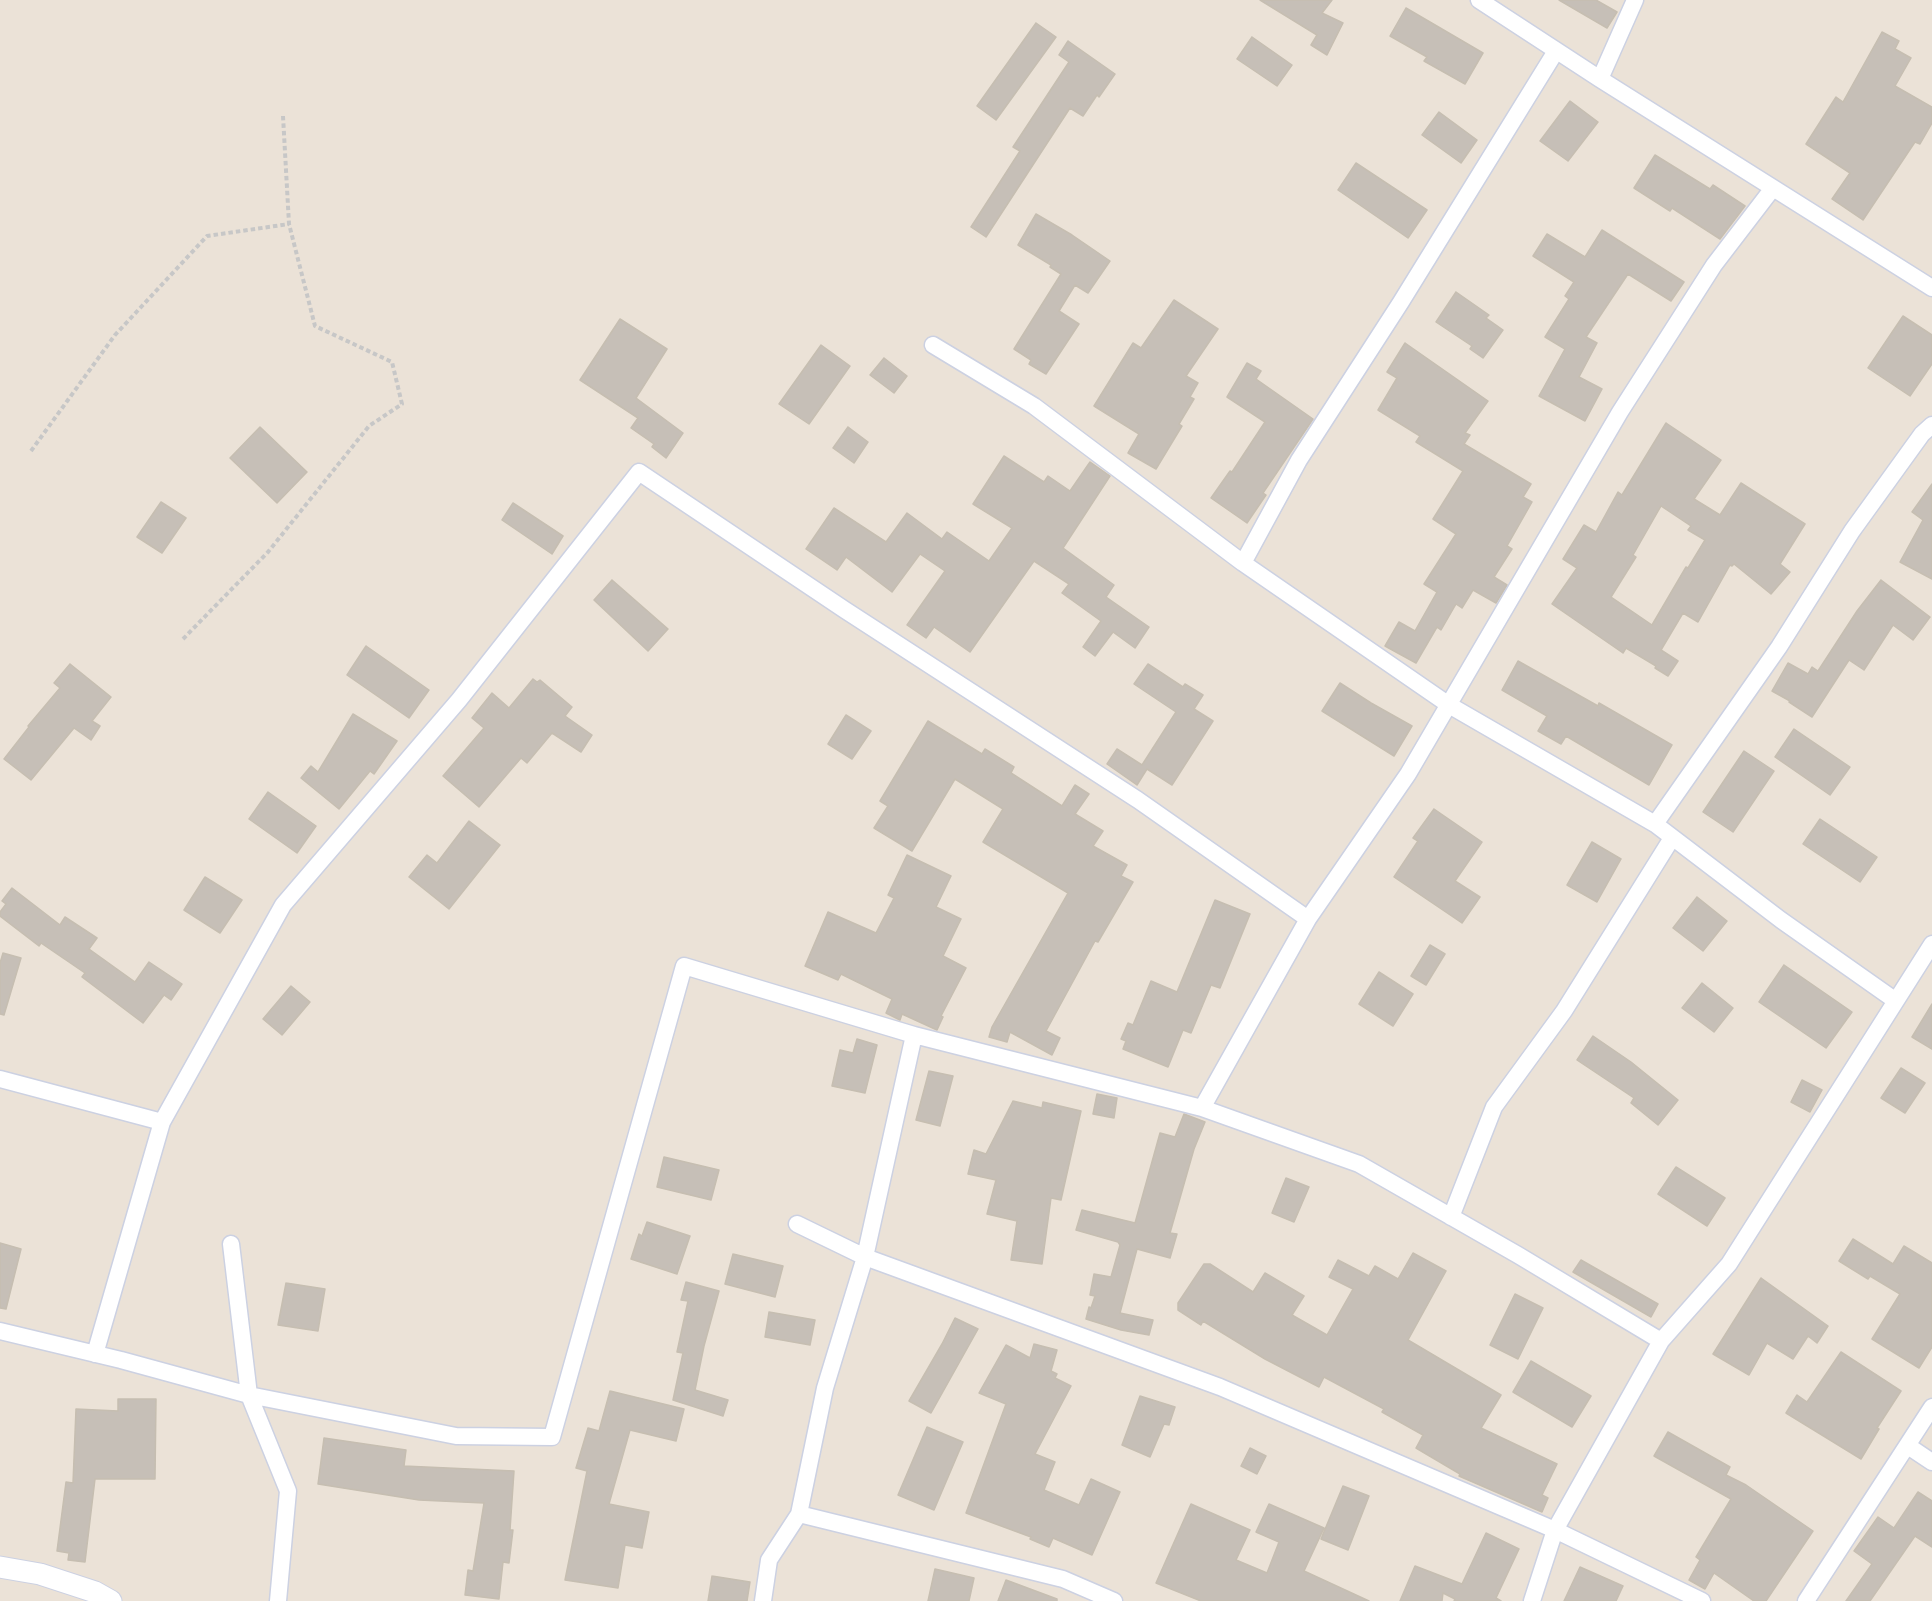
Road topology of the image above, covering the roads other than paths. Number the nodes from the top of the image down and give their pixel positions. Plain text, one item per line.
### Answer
1 (1479, 0) edge
2 (1635, 0) edge
3 (1556, 51) junction
4 (1600, 79) junction
5 (1773, 188) junction
6 (1932, 288) edge
7 (933, 345) dead end
8 (1932, 425) edge
9 (1243, 563) junction
10 (1449, 705) junction
11 (1654, 824) junction
12 (1672, 838) junction
13 (1308, 919) junction
14 (1932, 944) edge
15 (1896, 1001) junction
16 (914, 1035) junction
17 (0, 1079) edge
18 (1202, 1108) junction
19 (162, 1122) junction
20 (1451, 1217) junction
21 (798, 1224) dead end
22 (231, 1244) dead end
23 (865, 1257) junction
24 (0, 1331) edge
25 (1661, 1341) junction
26 (94, 1354) junction
27 (249, 1395) junction
28 (1932, 1407) edge
29 (1908, 1446) junction
30 (1932, 1462) edge
31 (799, 1514) junction
32 (1555, 1530) junction
33 (0, 1567) edge
34 (111, 1601) edge
35 (278, 1601) edge
36 (763, 1601) edge
37 (1114, 1601) edge
38 (1532, 1601) edge
39 (1702, 1601) edge
40 (1806, 1601) edge

1 - 3 street
2 - 4 street
3 - 4 street
3 - 9 street
4 - 5 street
5 - 6 street
5 - 10 street
7 - 9 street
8 - 11 street
9 - 10 street
10 - 11 street
10 - 13 street
11 - 12 street
12 - 15 street
12 - 20 street
13 - 18 street
13 - 19 street
14 - 15 street
15 - 25 street
16 - 18 street
16 - 23 street
16 - 27 street
17 - 19 street
18 - 20 street
19 - 26 street
20 - 25 street
21 - 23 street
22 - 27 street
23 - 31 street
23 - 32 street
24 - 26 street
25 - 32 street
26 - 27 street
27 - 35 street
28 - 29 street
29 - 30 street
29 - 40 street
31 - 36 street
31 - 37 street
32 - 38 street
32 - 39 street
33 - 34 street

